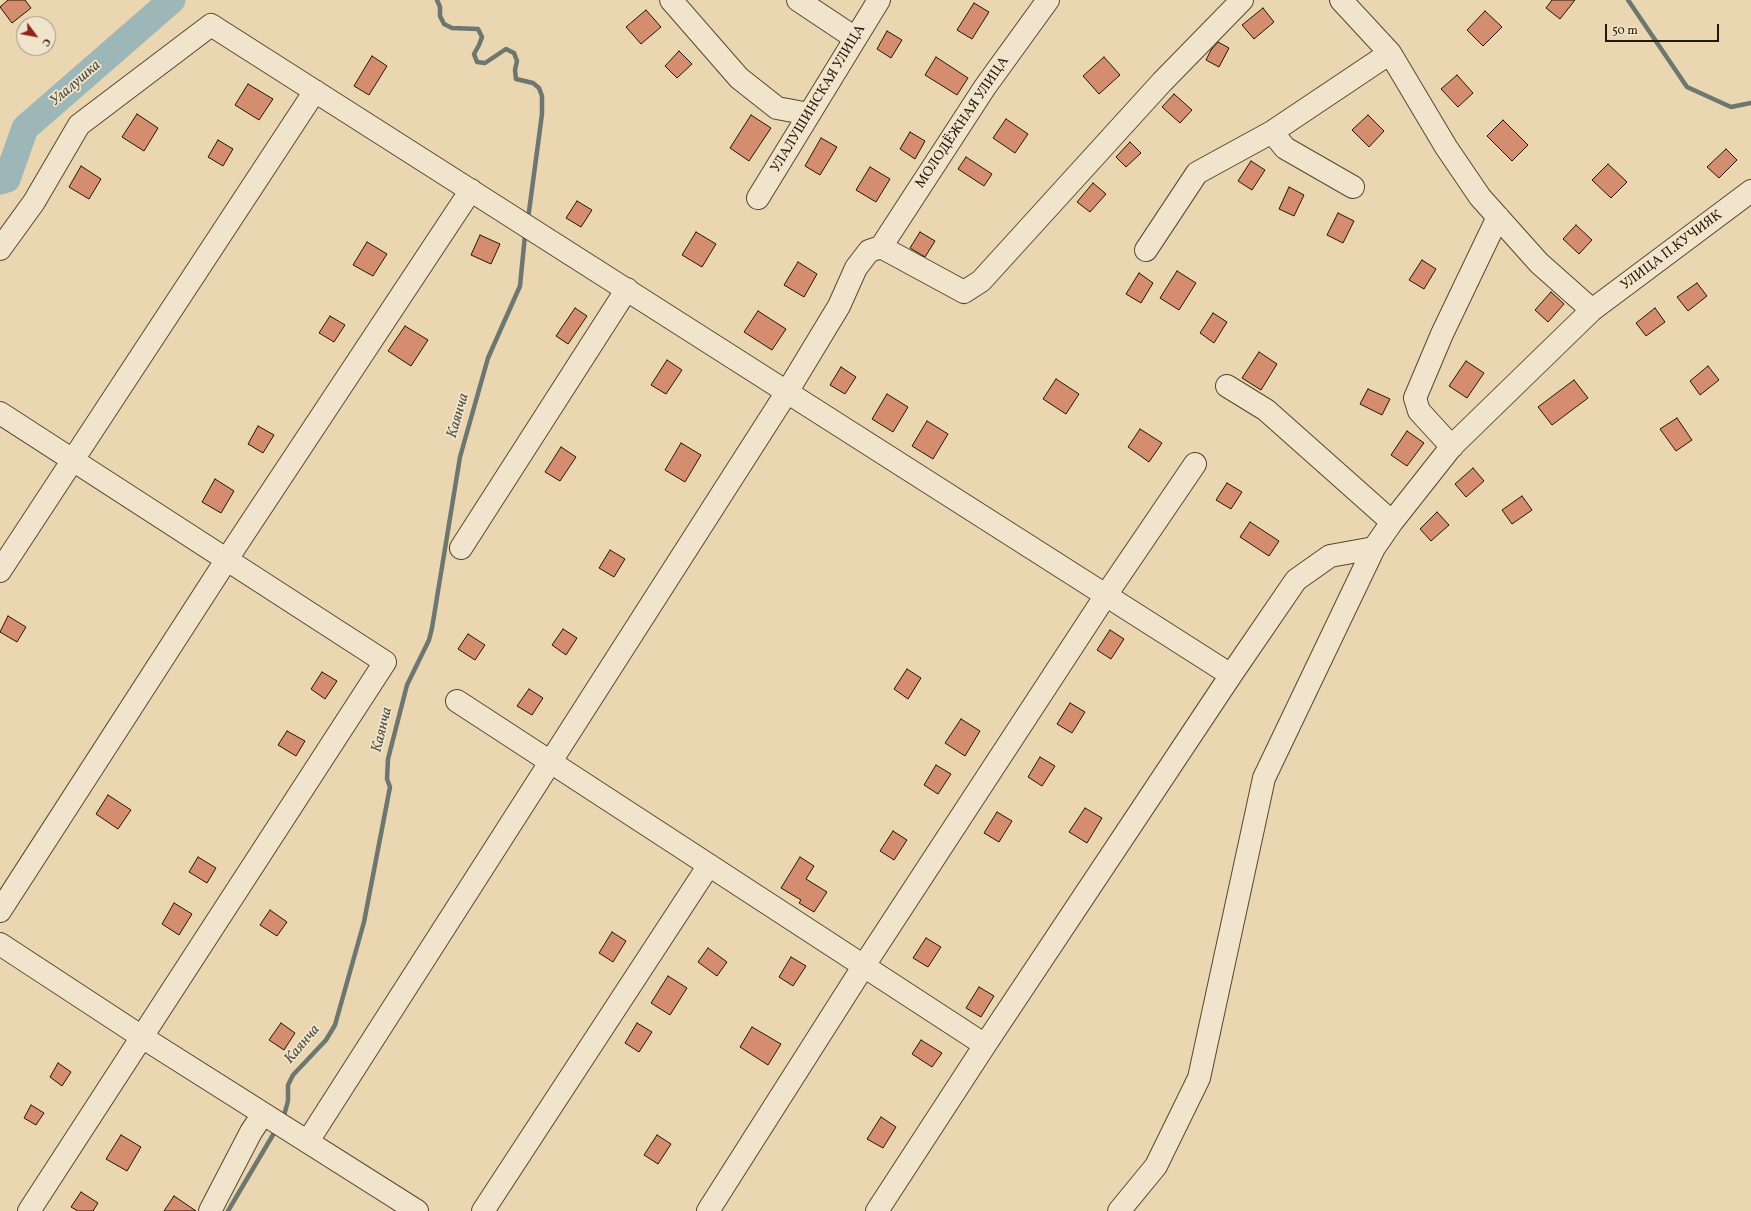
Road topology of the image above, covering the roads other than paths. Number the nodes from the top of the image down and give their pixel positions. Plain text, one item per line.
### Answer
1 (671, 0) edge
2 (798, 0) edge
3 (879, 0) edge
4 (1048, 0) edge
5 (1242, 0) edge
6 (1341, 0) edge
7 (855, 38) junction
8 (1390, 53) junction
9 (315, 91) junction
10 (809, 114) junction
11 (1272, 132) junction
12 (1353, 187) dead end
13 (471, 190) junction
14 (1751, 192) edge
15 (758, 198) dead end
16 (1498, 217) junction
17 (881, 247) junction
18 (0, 249) edge
19 (1146, 250) dead end
20 (627, 290) junction
21 (1592, 310) junction
22 (1227, 386) dead end
23 (787, 392) junction
24 (0, 413) edge
25 (1452, 447) junction
26 (72, 460) junction
27 (1195, 464) dead end
28 (1392, 522) junction
29 (461, 548) dead end
30 (1374, 548) junction
31 (227, 559) junction
32 (0, 571) edge
33 (1106, 595) junction
34 (1231, 675) junction
35 (457, 701) dead end
36 (550, 762) junction
37 (708, 865) junction
38 (0, 911) edge
39 (0, 944) edge
40 (863, 966) junction
41 (142, 1037) junction
42 (985, 1045) junction
43 (263, 1114) junction
44 (308, 1142) junction
45 (29, 1211) edge
46 (210, 1211) edge
47 (417, 1211) edge
48 (483, 1211) edge
49 (708, 1211) edge
50 (877, 1211) edge
51 (1119, 1211) edge

1 - 10 street
2 - 7 street
3 - 7 street, УЛАЛУШИНСКАЯ УЛИЦА
4 - 17 street, МОЛОДЁЖНАЯ УЛИЦА
5 - 17 street
6 - 8 street
7 - 10 street, УЛАЛУШИНСКАЯ УЛИЦА
8 - 11 street
8 - 16 street
9 - 13 street
9 - 18 street
9 - 26 street
10 - 15 street, УЛАЛУШИНСКАЯ УЛИЦА
11 - 12 street
11 - 19 street
13 - 20 street
13 - 31 street
14 - 21 street, УЛИЦА П.КУЧИЯК
16 - 21 street
16 - 25 street
17 - 23 street
20 - 23 street
20 - 29 street
21 - 25 street, УЛИЦА П.КУЧИЯК
22 - 28 street
23 - 33 street
23 - 36 street
24 - 26 street
25 - 28 street, УЛИЦА П.КУЧИЯК
26 - 31 street
26 - 32 street
27 - 33 street
28 - 30 street, УЛИЦА П.КУЧИЯК
30 - 34 street
30 - 51 street, УЛИЦА П.КУЧИЯК
31 - 38 street
31 - 41 street
33 - 34 street
33 - 40 street
34 - 42 street
35 - 36 street
36 - 37 street
36 - 44 street
37 - 40 street
37 - 48 street
39 - 41 street
40 - 42 street
40 - 49 street
41 - 43 street
41 - 45 street
42 - 50 street
43 - 44 street
43 - 46 street
44 - 47 street

